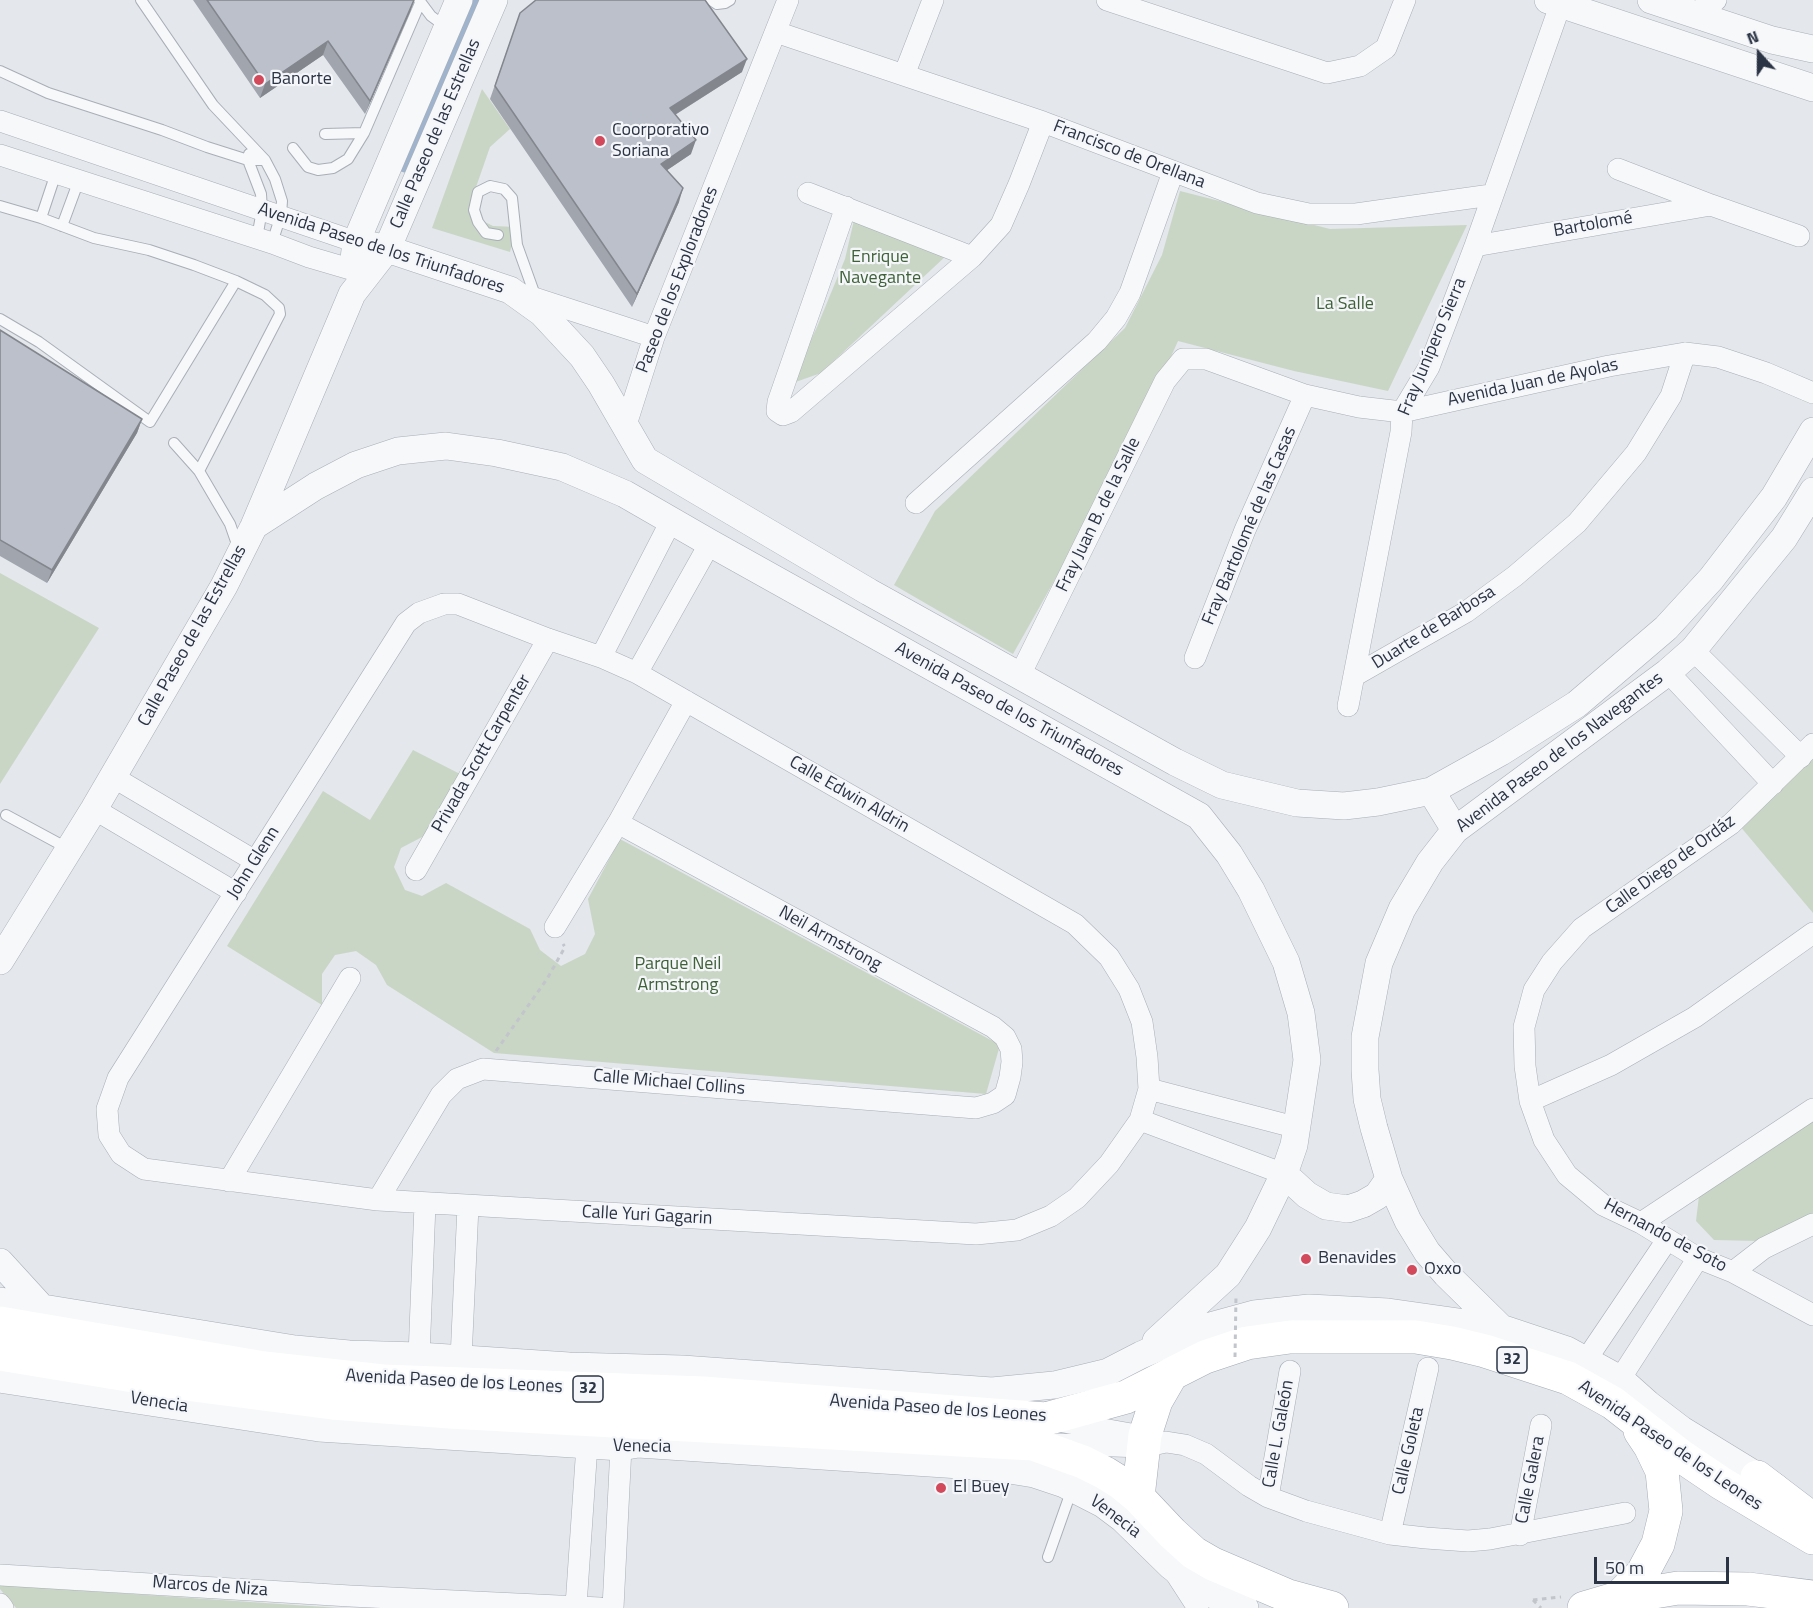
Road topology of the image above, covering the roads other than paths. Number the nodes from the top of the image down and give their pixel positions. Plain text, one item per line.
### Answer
1 (141, 0) edge
2 (459, 0) edge
3 (494, 0) edge
4 (711, 0) edge
5 (729, 0) edge
6 (788, 0) edge
7 (933, 0) edge
8 (1107, 0) edge
9 (1405, 0) edge
10 (1651, 0) edge
11 (1716, 0) edge
12 (420, 1) edge
13 (1557, 1) edge
14 (1692, 15) junction
15 (448, 28) junction
16 (776, 32) junction
17 (1813, 49) edge
18 (0, 71) edge
19 (904, 75) junction
20 (1813, 88) edge
21 (5, 122) edge
22 (1042, 122) junction
23 (364, 133) junction
24 (326, 135) dead end
25 (250, 145) junction
26 (293, 148) dead end
27 (0, 149) edge
28 (0, 155) edge
29 (248, 160) junction
30 (265, 160) junction
31 (1618, 169) dead end
32 (56, 172) junction
33 (1173, 172) junction
34 (79, 180) junction
35 (808, 193) dead end
36 (1491, 195) junction
37 (0, 206) edge
38 (1711, 206) junction
39 (846, 207) junction
40 (271, 213) junction
41 (41, 218) junction
42 (62, 226) junction
43 (498, 235) dead end
44 (1799, 236) dead end
45 (265, 240) junction
46 (356, 242) junction
47 (1475, 246) junction
48 (387, 249) junction
49 (972, 257) junction
50 (358, 279) junction
51 (237, 281) junction
52 (510, 290) junction
53 (537, 298) junction
54 (0, 319) edge
55 (654, 337) junction
56 (1685, 353) junction
57 (1183, 359) joint
58 (1813, 393) edge
59 (1305, 395) junction
60 (1402, 412) junction
61 (625, 428) junction
62 (1813, 431) edge
63 (174, 442) dead end
64 (645, 460) junction
65 (199, 471) junction
66 (1813, 491) edge
67 (625, 494) junction
68 (916, 503) dead end
69 (671, 521) junction
70 (254, 526) junction
71 (710, 543) junction
72 (240, 553) junction
73 (430, 608) joint
74 (548, 639) junction
75 (1693, 650) junction
76 (601, 657) junction
77 (1195, 658) dead end
78 (1668, 672) junction
79 (637, 673) junction
80 (1020, 675) junction
81 (1354, 676) junction
82 (686, 701) junction
83 (1348, 706) dead end
84 (1807, 750) edge
85 (113, 777) junction
86 (1773, 784) junction
87 (1222, 785) junction
88 (1431, 791) junction
89 (94, 809) junction
90 (6, 815) dead end
91 (1199, 816) junction
92 (618, 823) junction
93 (1455, 831) junction
94 (70, 850) junction
95 (255, 861) junction
96 (416, 870) dead end
97 (236, 893) junction
98 (555, 927) road end
99 (1813, 933) edge
100 (0, 961) edge
101 (350, 978) dead end
102 (1534, 990) joint
103 (1010, 1077) joint
104 (1530, 1101) junction
105 (1144, 1105) junction
106 (1813, 1109) edge
107 (1298, 1128) junction
108 (109, 1135) joint
109 (1284, 1174) junction
110 (1389, 1179) junction
111 (229, 1181) junction
112 (378, 1200) junction
113 (424, 1204) junction
114 (468, 1206) junction
115 (1641, 1223) junction
116 (1813, 1224) edge
117 (1668, 1240) junction
118 (1698, 1258) junction
119 (0, 1262) edge
120 (1733, 1272) junction
121 (0, 1300) edge
122 (42, 1308) junction
123 (1813, 1315) edge
124 (0, 1323) edge
125 (1501, 1328) junction
126 (0, 1354) edge
127 (1141, 1354) junction
128 (419, 1356) junction
129 (461, 1359) junction
130 (1586, 1360) junction
131 (569, 1366) junction
132 (1428, 1368) dead end
133 (1290, 1371) dead end
134 (1171, 1375) junction
135 (800, 1378) junction
136 (0, 1379) edge
137 (1620, 1379) junction
138 (696, 1393) junction
139 (1632, 1418) junction
140 (1541, 1425) dead end
141 (786, 1430) junction
142 (1039, 1431) junction
143 (1149, 1441) junction
144 (587, 1445) junction
145 (630, 1446) junction
146 (1757, 1477) junction
147 (1073, 1488) junction
148 (1138, 1497) junction
149 (1268, 1497) junction
150 (1813, 1508) edge
151 (1625, 1513) dead end
152 (1813, 1521) edge
153 (1390, 1534) junction
154 (1520, 1535) junction
155 (1813, 1538) edge
156 (1048, 1557) dead end
157 (1171, 1566) junction
158 (0, 1575) edge
159 (1813, 1597) edge
160 (1618, 1598) junction
161 (1574, 1602) edge
162 (0, 1604) edge
163 (576, 1606) junction
164 (3, 1608) edge
165 (600, 1608) edge
166 (613, 1608) edge
167 (1198, 1608) edge
168 (1245, 1608) edge
169 (1332, 1608) edge

1 - 25 lane
2 - 15 street, Calle Paseo de las Estrellas
3 - 48 street, Calle Paseo de las Estrellas
4 - 5 lane
6 - 16 street, Paseo de los Exploradores
7 - 19 street
8 - 9 street
10 - 14 street
11 - 14 street
12 - 15 lane
12 - 23 lane
13 - 20 street
13 - 36 street, Fray Junípero Sierra
14 - 17 street
15 - 46 street, Calle Paseo de las Estrellas
16 - 19 street, Francisco de Orellana
16 - 55 street, Paseo de los Exploradores
18 - 29 lane
19 - 22 street, Francisco de Orellana
21 - 27 street
21 - 40 street, Avenida Paseo de los Triunfadores
22 - 33 street, Francisco de Orellana
22 - 49 street
23 - 24 lane
23 - 26 lane
25 - 29 lane
25 - 30 lane
28 - 32 street, Avenida Paseo de los Triunfadores
29 - 30 lane
29 - 40 lane
30 - 40 lane
31 - 38 street, Bartolomé
32 - 34 street, Avenida Paseo de los Triunfadores
32 - 41 lane
33 - 36 street, Francisco de Orellana
33 - 68 street
34 - 42 lane
34 - 45 street, Avenida Paseo de los Triunfadores
35 - 39 street
36 - 47 street, Fray Junípero Sierra
37 - 41 lane
38 - 44 street, Bartolomé
38 - 47 street, Bartolomé
39 - 49 street
39 - 49 street
40 - 45 lane
40 - 45 lane
40 - 46 street, Avenida Paseo de los Triunfadores
41 - 42 lane
42 - 51 lane
43 - 53 lane
45 - 50 street, Avenida Paseo de los Triunfadores
46 - 48 street, Avenida Paseo de los Triunfadores
46 - 50 street, Calle Paseo de las Estrellas
47 - 60 street, Fray Junípero Sierra
48 - 50 street, Calle Paseo de las Estrellas
48 - 52 street, Avenida Paseo de los Triunfadores
50 - 70 street, Calle Paseo de las Estrellas
51 - 54 lane
51 - 65 lane
52 - 53 street
52 - 61 street, Avenida Paseo de los Triunfadores
53 - 55 street
55 - 61 street, Paseo de los Exploradores
56 - 58 street, Avenida Juan de Ayolas
56 - 60 street, Avenida Juan de Ayolas
56 - 81 street, Duarte de Barbosa
57 - 59 street, Avenida Juan de Ayolas
57 - 80 street, Fray Juan B. de la Salle
59 - 60 street, Avenida Juan de Ayolas
59 - 77 street, Fray Bartolomé de las Casas
60 - 81 street, Fray Junípero Sierra
61 - 64 street, Avenida Paseo de los Triunfadores
62 - 88 street, Avenida Paseo de los Navegantes
63 - 65 lane
64 - 67 street
64 - 80 street, Avenida Paseo de los Triunfadores
65 - 72 lane
66 - 75 street, Avenida Paseo de los Navegantes
67 - 69 street, Avenida Paseo de los Triunfadores
67 - 70 street, Avenida Paseo de los Triunfadores
69 - 71 street, Avenida Paseo de los Triunfadores
69 - 76 street
70 - 72 street, Calle Paseo de las Estrellas
71 - 79 street
71 - 91 street, Avenida Paseo de los Triunfadores
72 - 85 street, Calle Paseo de las Estrellas
73 - 74 street, Calle Edwin Aldrin
73 - 95 street, John Glenn
74 - 76 street, Calle Edwin Aldrin
74 - 96 street, Privada Scott Carpenter
75 - 78 street, Avenida Paseo de los Navegantes
75 - 84 street
76 - 79 street, Calle Edwin Aldrin
78 - 86 street
78 - 93 street, Avenida Paseo de los Navegantes
79 - 82 street, Calle Edwin Aldrin
80 - 87 street, Avenida Paseo de los Triunfadores
81 - 83 street, Fray Junípero Sierra
82 - 92 street
82 - 105 street, Calle Edwin Aldrin
84 - 86 street, Calle Diego de Ordáz
85 - 89 street, Calle Paseo de las Estrellas
85 - 95 street
86 - 102 street, Calle Diego de Ordáz
87 - 88 street, Avenida Paseo de los Triunfadores
87 - 91 street
88 - 93 street
89 - 94 street, Calle Paseo de las Estrellas
89 - 97 street
90 - 94 lane
91 - 107 street, Avenida Paseo de los Triunfadores
92 - 98 street
92 - 103 street, Neil Armstrong
93 - 110 street, Avenida Paseo de los Navegantes
94 - 100 street, Calle Paseo de las Estrellas
95 - 97 street, John Glenn
97 - 108 street, John Glenn
99 - 104 street
101 - 111 street
102 - 104 street, Hernando de Soto
103 - 112 street, Calle Michael Collins
104 - 115 street, Hernando de Soto
105 - 107 street
105 - 109 street
105 - 114 street, Calle Yuri Gagarin
106 - 115 street
107 - 109 street, Avenida Paseo de los Triunfadores
108 - 111 street, Calle Yuri Gagarin
109 - 110 street
109 - 127 street, Avenida Paseo de los Triunfadores
110 - 125 street, Avenida Paseo de los Navegantes
111 - 112 street, Calle Yuri Gagarin
112 - 113 street, Calle Yuri Gagarin
113 - 114 street, Calle Yuri Gagarin
113 - 128 street
114 - 129 street
115 - 117 street, Hernando de Soto
116 - 120 street
117 - 118 street, Hernando de Soto
117 - 130 street
118 - 120 street, Hernando de Soto
118 - 137 street
119 - 122 street
120 - 123 street, Hernando de Soto
121 - 122 street
122 - 128 street
124 - 138 main road, Avenida Paseo de los Leones / 32
125 - 127 street
125 - 130 street
126 - 141 main road, Avenida Paseo de los Leones / 32
127 - 135 street
128 - 129 street
129 - 131 street
130 - 137 street
131 - 135 street
131 - 138 main road
132 - 153 street, Calle Goleta
133 - 149 street, Calle L. Galeón
134 - 139 main road, Avenida Paseo de los Leones / 32
134 - 142 main road, Avenida Paseo de los Leones / 32
134 - 143 main road
135 - 138 main road
136 - 144 street, Venecia
137 - 146 street
138 - 142 main road, Avenida Paseo de los Leones / 32
139 - 155 main road, Avenida Paseo de los Leones / 32
139 - 160 main road
140 - 154 street, Calle Galera
141 - 142 main road, Avenida Paseo de los Leones / 32
141 - 145 main road
142 - 143 street
142 - 148 main road, Avenida Paseo de los Leones / 32
143 - 148 main road
143 - 149 street
144 - 145 street, Venecia
144 - 163 street
145 - 147 street, Venecia
145 - 166 street
146 - 150 street
146 - 152 main road
147 - 156 lane
147 - 157 street, Venecia
148 - 169 main road, Avenida Paseo de los Leones / 32
149 - 153 street
151 - 154 street
153 - 154 street
157 - 167 street
157 - 168 street, Venecia
158 - 163 street, Marcos de Niza
159 - 160 main road
160 - 161 main road
162 - 164 street
163 - 165 street, Marcos de Niza

